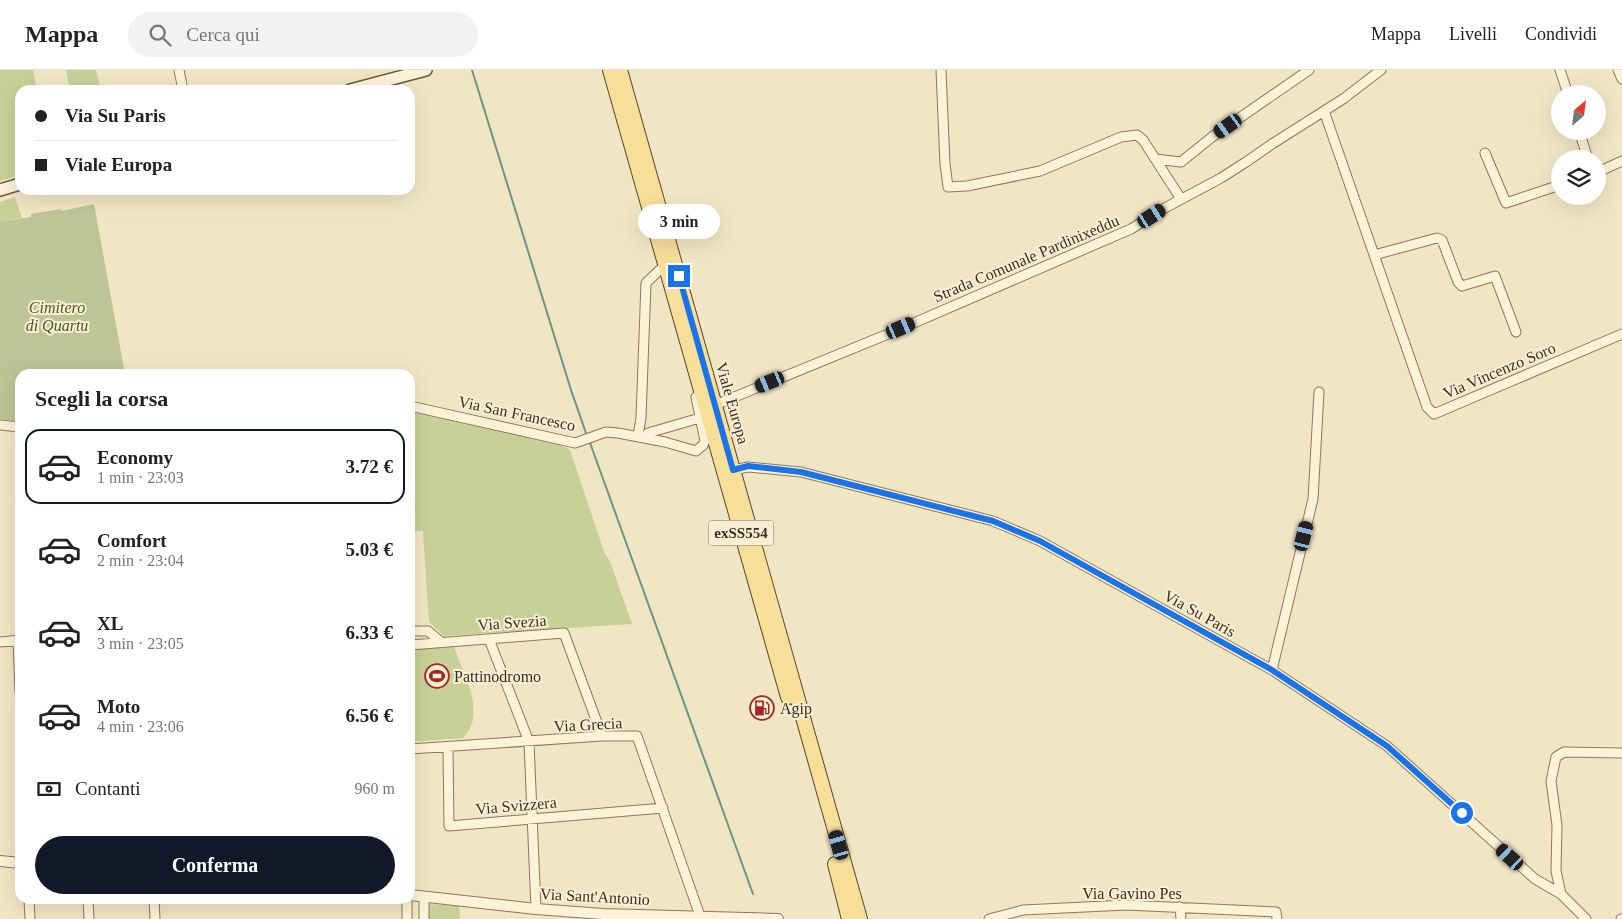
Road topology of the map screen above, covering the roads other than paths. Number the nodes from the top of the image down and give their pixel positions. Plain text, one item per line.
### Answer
1 (179, 70) edge
2 (426, 70) edge
3 (941, 70) edge
4 (1309, 70) edge
5 (1381, 70) edge
6 (1560, 70) edge
7 (1618, 70) edge
8 (616, 73) edge
9 (1622, 78) edge
10 (182, 85) edge
11 (369, 85) edge
12 (1565, 85) edge
13 (1324, 111) junction
14 (1485, 153) dead end
15 (1155, 159) junction
16 (1622, 161) edge
17 (1606, 168) edge
18 (15, 186) edge
19 (1551, 188) edge
20 (0, 190) edge
21 (1181, 199) junction
22 (1374, 255) junction
23 (665, 265) junction
24 (1516, 332) dead end
25 (1622, 334) edge
26 (1319, 392) dead end
27 (701, 393) junction
28 (715, 405) junction
29 (415, 407) edge
30 (700, 418) junction
31 (0, 425) edge
32 (15, 426) edge
33 (642, 437) junction
34 (733, 470) junction
35 (415, 631) edge
36 (489, 638) junction
37 (15, 640) edge
38 (0, 642) edge
39 (441, 642) junction
40 (415, 645) edge
41 (1272, 670) junction
42 (602, 736) junction
43 (529, 742) junction
44 (448, 748) junction
45 (415, 749) edge
46 (1622, 753) edge
47 (663, 808) junction
48 (532, 818) junction
49 (0, 861) edge
50 (15, 862) edge
51 (1561, 894) junction
52 (415, 896) edge
53 (424, 897) junction
54 (29, 904) edge
55 (88, 904) edge
56 (154, 904) edge
57 (407, 904) edge
58 (1180, 907) junction
59 (536, 908) junction
60 (1023, 915) edge
61 (1276, 915) edge
62 (603, 916) edge
63 (700, 916) junction
64 (760, 918) edge
65 (30, 919) edge
66 (89, 919) edge
67 (155, 919) edge
68 (407, 919) edge
69 (424, 919) edge
70 (778, 919) edge
71 (849, 919) edge
72 (860, 919) edge
73 (989, 919) edge
74 (1181, 919) edge
75 (1586, 919) edge

1 - 10 street
2 - 11 main road
3 - 15 street
4 - 15 street
5 - 13 street, Strada Comunale Pardinixeddu
6 - 12 street
7 - 9 street
8 - 23 main road, Viale Europa / exSS554
8 - 28 main road, Viale Europa / exSS554
13 - 21 street, Strada Comunale Pardinixeddu
13 - 22 street, Via Vincenzo Soro
14 - 19 street
15 - 21 street
16 - 17 street
18 - 20 main road
21 - 28 street, Strada Comunale Pardinixeddu
22 - 24 street, Via Vincenzo Soro
22 - 25 street, Via Vincenzo Soro
23 - 27 main road, Viale Europa / exSS554
23 - 33 street
26 - 41 street
27 - 30 street, Via San Francesco
27 - 71 main road, Viale Europa / exSS554
28 - 34 main road, Viale Europa / exSS554
29 - 33 street, Via San Francesco
30 - 33 street
30 - 33 street, Via San Francesco
31 - 32 street
34 - 41 street, Via Su Paris
34 - 72 main road, Viale Europa / exSS554
35 - 39 street
36 - 39 street, Via Svezia
36 - 42 street, Via Svezia
36 - 43 street
37 - 38 street
39 - 40 street, Via Svezia
41 - 51 street, Via Su Paris
42 - 43 street, Via Grecia
42 - 47 street, Via Grecia
43 - 44 street, Via Grecia
43 - 48 street
44 - 45 street, Via Grecia
44 - 48 street, Via Svizzera
46 - 51 street
47 - 48 street, Via Svizzera
47 - 63 street, Via Grecia
48 - 59 street
49 - 50 street
51 - 75 street, Via Su Paris
52 - 53 street, Via Sant'Antonio
53 - 59 street, Via Sant'Antonio
53 - 69 street
54 - 65 street
55 - 66 street
56 - 67 street
57 - 68 street
58 - 60 street, Via Gavino Pes
58 - 61 street, Via Gavino Pes
58 - 74 street
59 - 62 street, Via Sant'Antonio
60 - 73 street, Via Gavino Pes
62 - 63 street, Via Sant'Antonio
63 - 64 street, Via Sant'Antonio
64 - 70 street, Via Sant'Antonio

